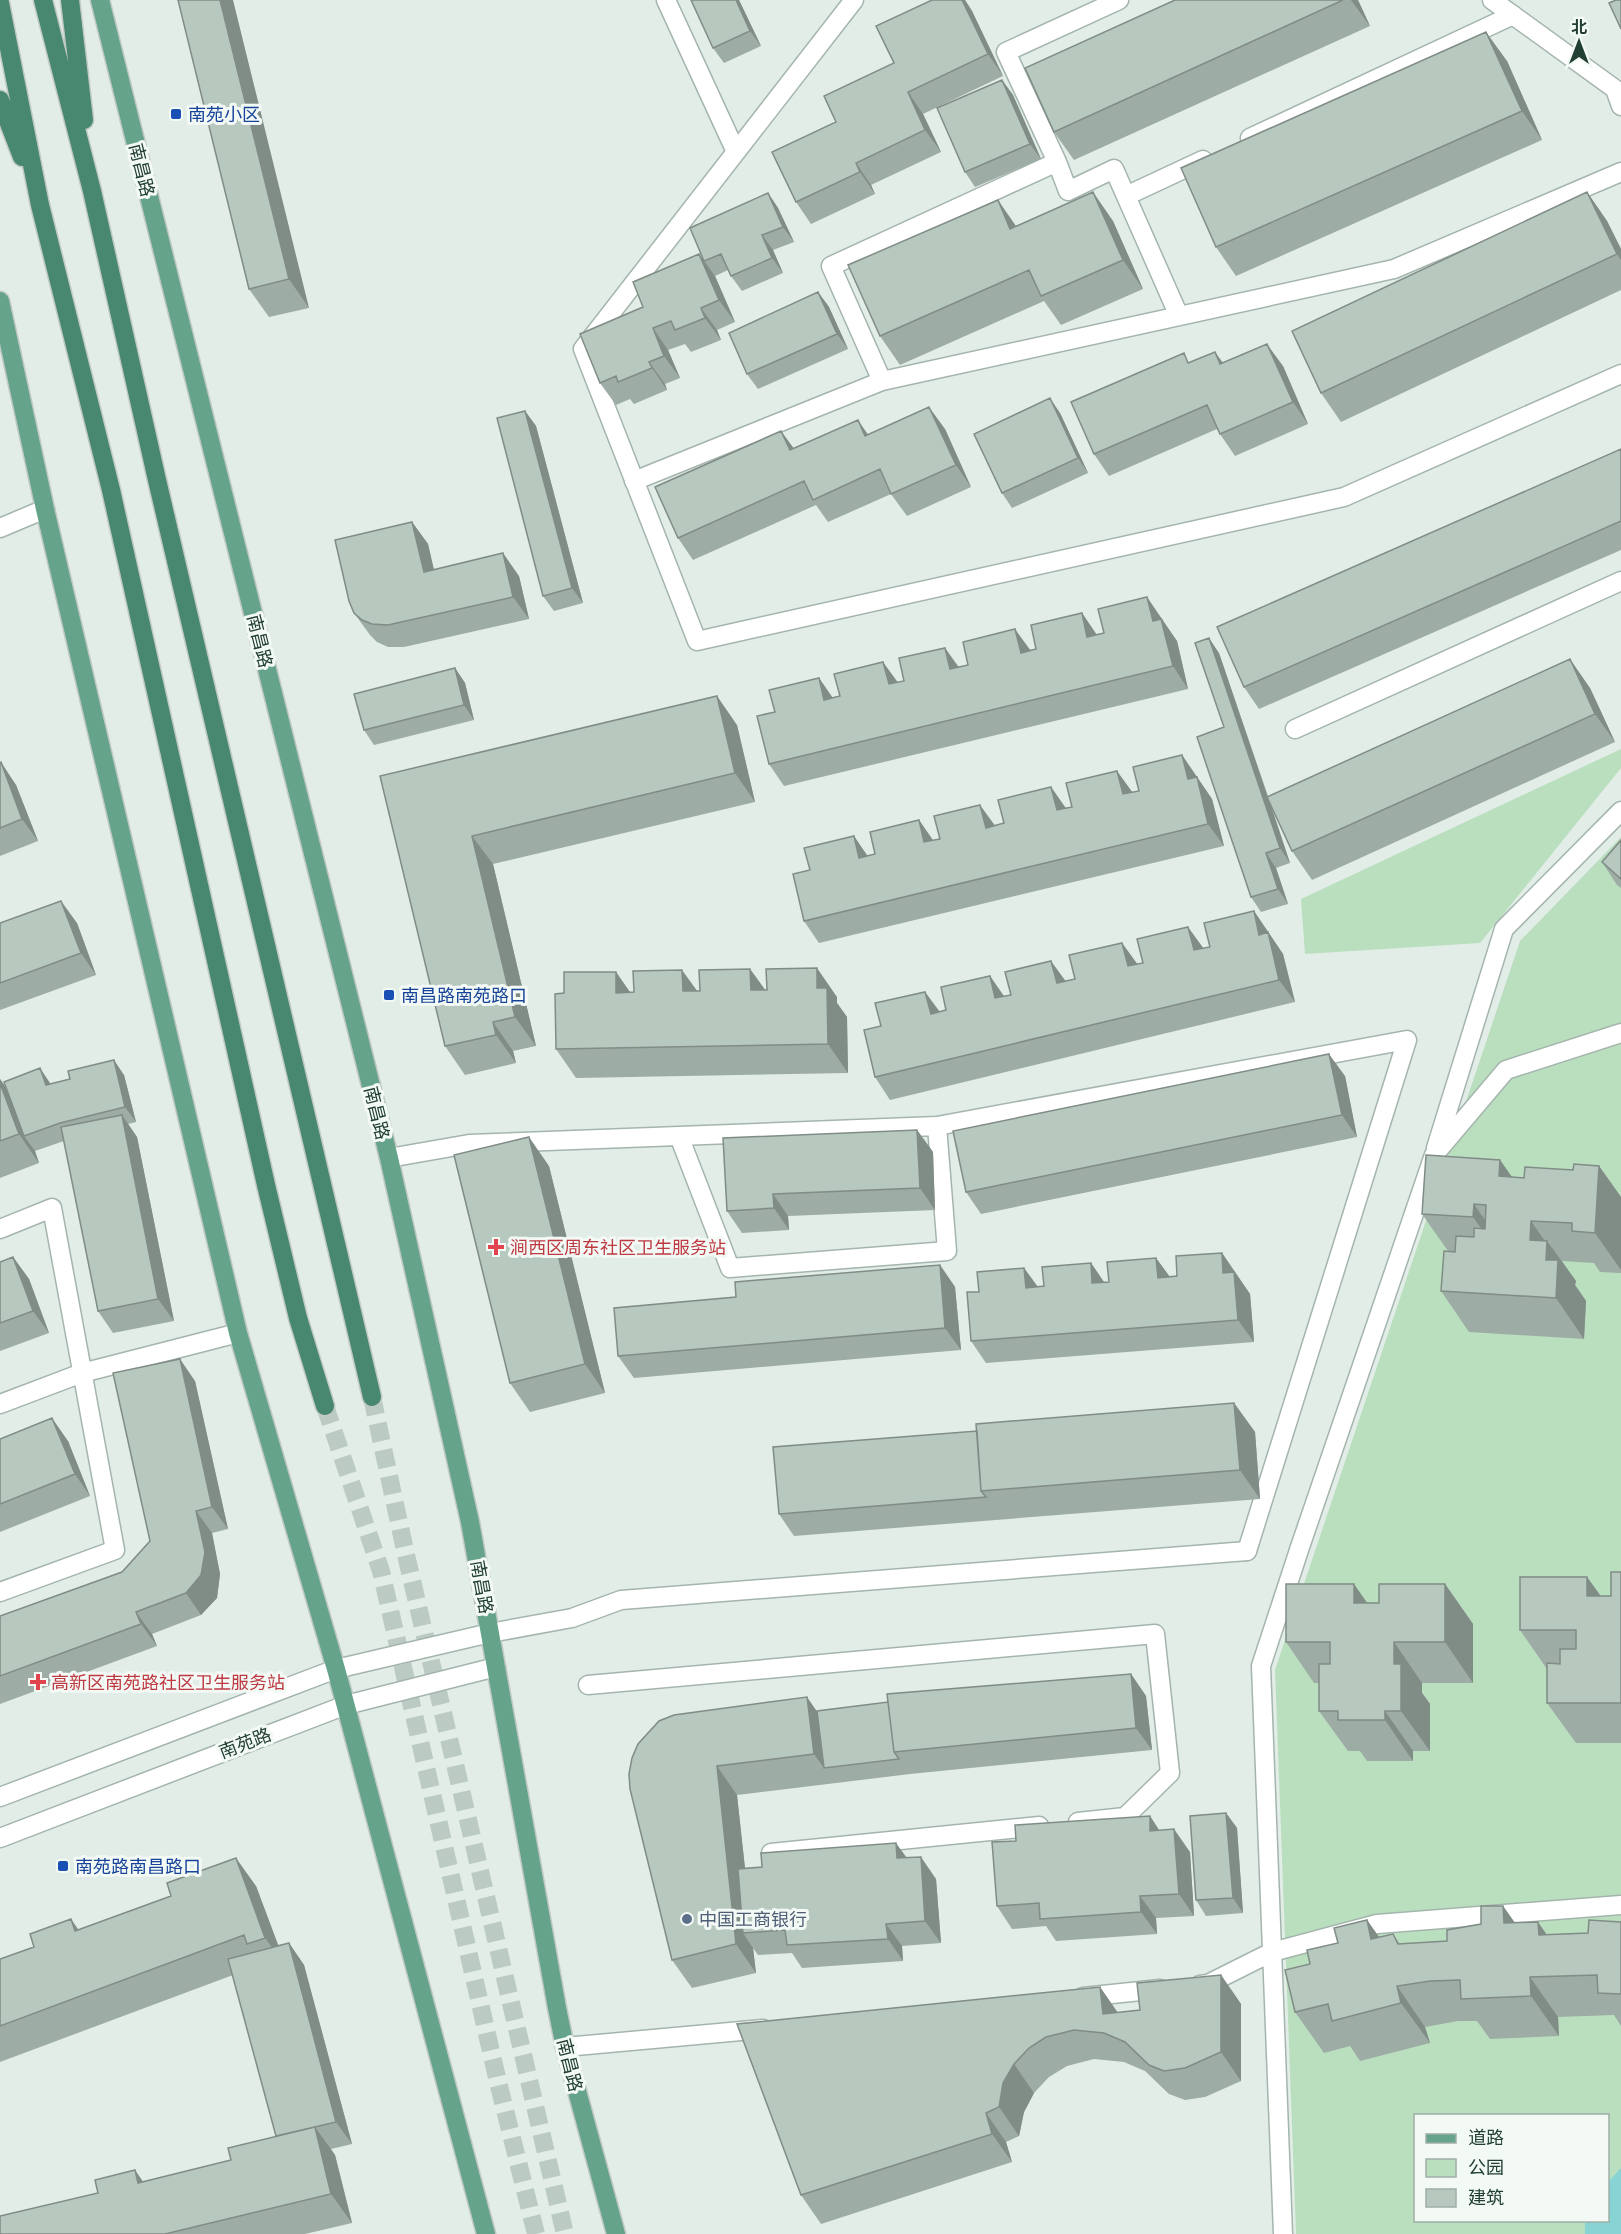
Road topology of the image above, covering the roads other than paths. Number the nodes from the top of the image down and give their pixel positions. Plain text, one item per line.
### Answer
1 (43, 0) edge
2 (70, 0) edge
3 (100, 0) edge
4 (666, 0) edge
5 (854, 0) edge
6 (1119, 0) edge
7 (1492, 0) edge
8 (0, 3) edge
9 (1513, 15) junction
10 (0, 100) edge
11 (1621, 105) edge
12 (736, 152) junction
13 (1057, 162) junction
14 (1621, 172) edge
15 (92, 191) junction
16 (1126, 196) junction
17 (40, 205) junction
18 (0, 301) edge
19 (1179, 316) junction
20 (1621, 374) edge
21 (882, 381) junction
22 (634, 481) junction
23 (45, 509) junction
24 (0, 528) edge
25 (1621, 581) edge
26 (1295, 729) dead end
27 (1621, 811) edge
28 (1621, 1033) edge
29 (938, 1126) junction
30 (679, 1136) junction
31 (1434, 1155) junction
32 (389, 1158) junction
33 (0, 1229) edge
34 (238, 1333) junction
35 (82, 1373) junction
36 (372, 1397) tunnel mouth
37 (0, 1404) edge
38 (325, 1406) tunnel mouth
39 (0, 1592) edge
40 (490, 1633) junction
41 (496, 1667) junction
42 (336, 1669) junction
43 (588, 1684) dead end
44 (346, 1705) junction
45 (0, 1797) edge
46 (0, 1838) edge
47 (763, 1853) edge
48 (1621, 1905) edge
49 (1272, 1952) junction
50 (1065, 1999) edge
51 (779, 2028) edge
52 (565, 2047) junction
53 (486, 2234) edge
54 (616, 2234) edge
55 (1282, 2234) edge

1 - 15 highway
2 - 15 highway
3 - 32 main road, 南昌路
4 - 12 street
5 - 12 street
6 - 13 street
7 - 9 street
8 - 17 highway
9 - 11 street
9 - 16 street
10 - 17 highway
12 - 22 street
13 - 16 street
13 - 21 street
14 - 19 street
15 - 36 highway
16 - 19 street
17 - 38 highway
18 - 23 main road
19 - 21 street
20 - 22 street
21 - 22 street
23 - 24 street
23 - 34 main road
25 - 26 street
27 - 31 street
28 - 31 street
29 - 30 street
29 - 30 street
29 - 40 street, 南苑路
30 - 32 street
31 - 49 street
32 - 40 main road, 南昌路
33 - 35 street
34 - 35 street
34 - 42 main road
35 - 37 street
35 - 39 street
40 - 41 main road, 南昌路
40 - 42 street, 南苑路
41 - 44 street, 南苑路
41 - 52 main road, 南昌路
42 - 44 main road
42 - 45 street, 南苑路
43 - 47 street
44 - 46 street, 南苑路
44 - 53 main road
48 - 49 street
49 - 50 street
49 - 55 street
51 - 52 street
52 - 54 main road, 南昌路

